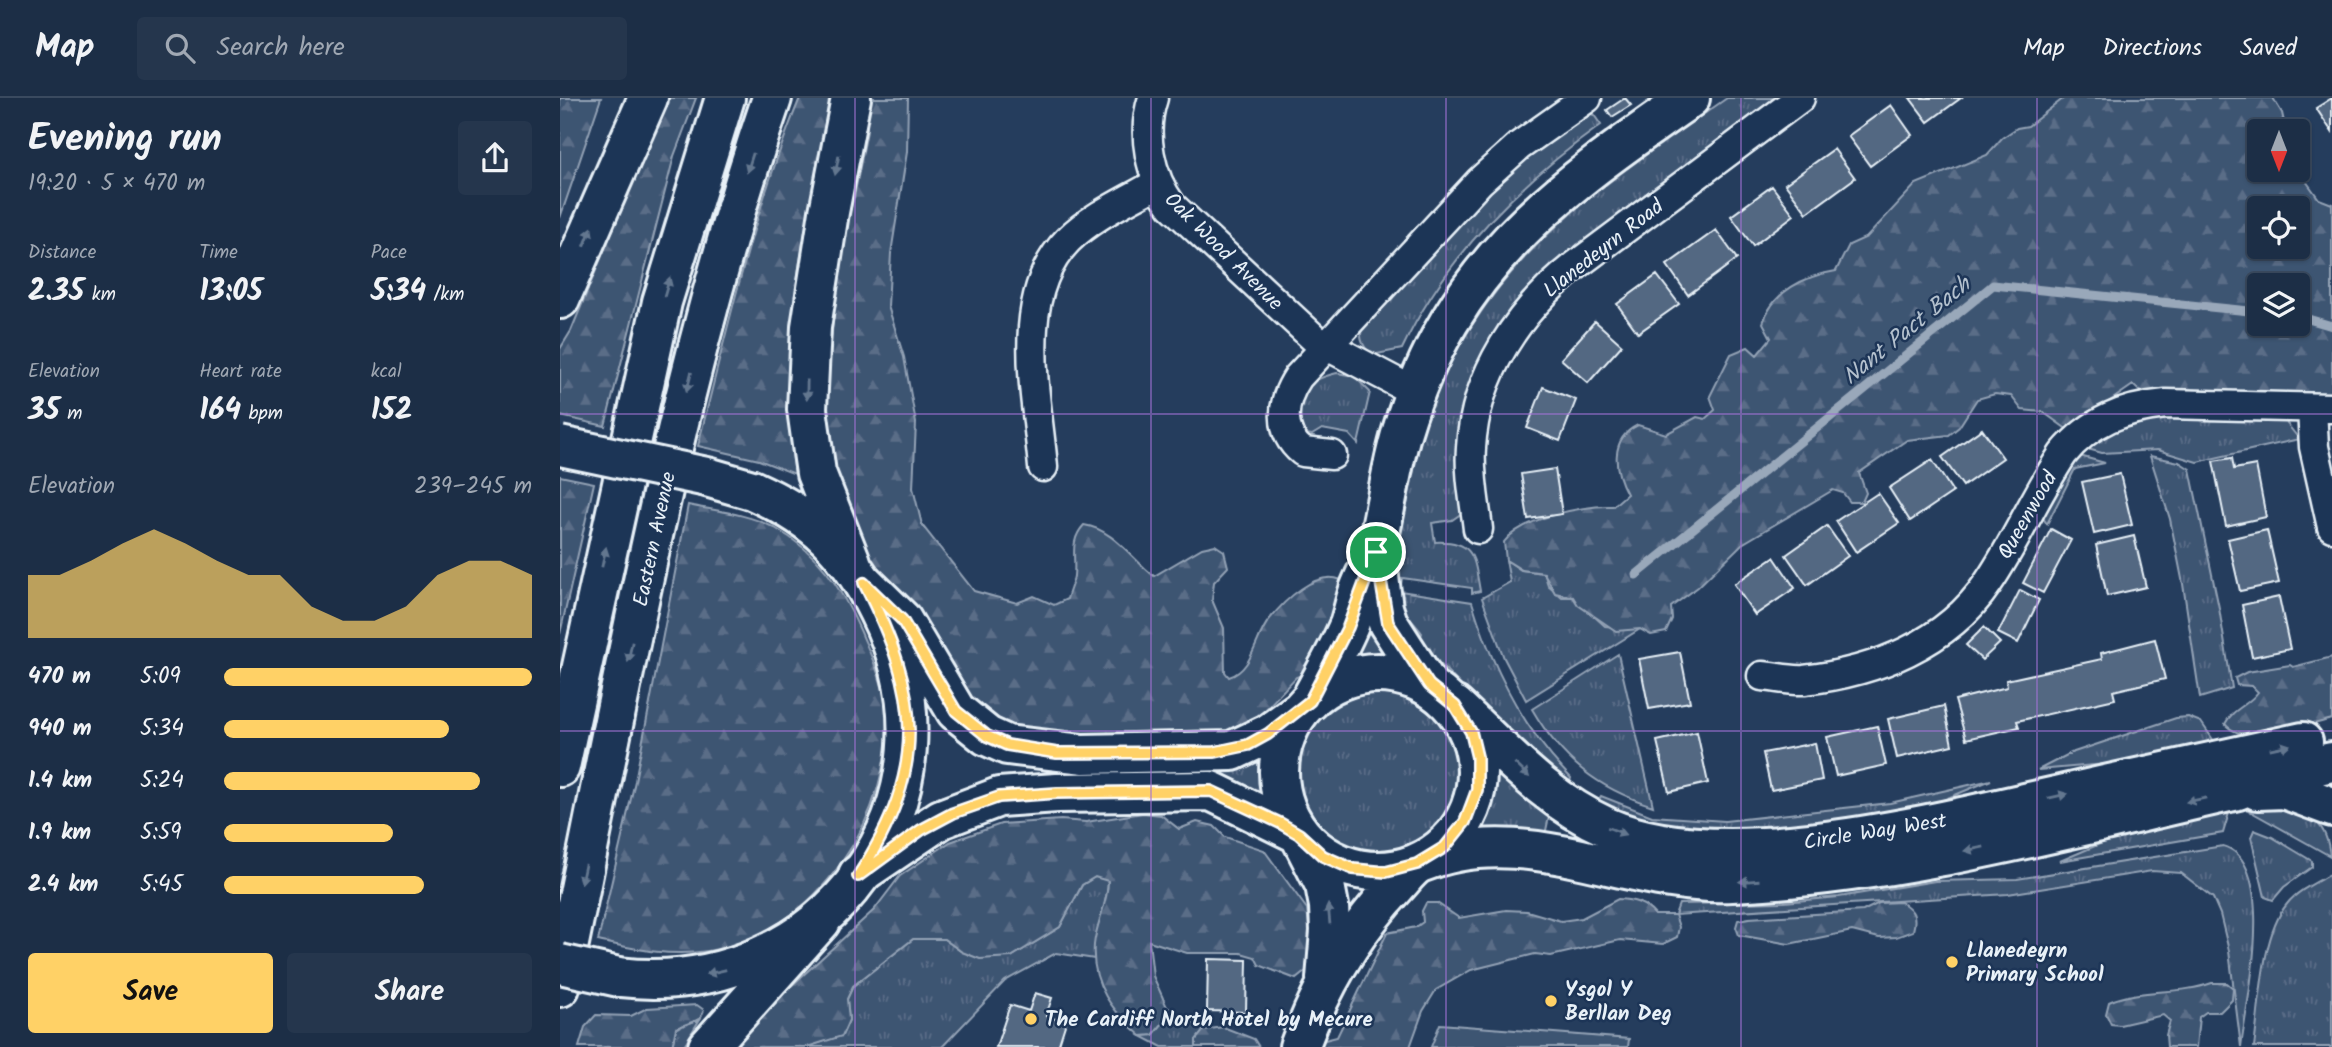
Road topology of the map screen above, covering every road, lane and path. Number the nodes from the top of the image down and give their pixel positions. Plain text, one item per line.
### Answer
1 (649, 98) edge
2 (725, 98) edge
3 (772, 98) edge
4 (851, 98) edge
5 (1153, 98) edge
6 (1587, 98) edge
7 (1690, 98) edge
8 (1800, 98) edge
9 (1158, 184) junction
10 (560, 299) edge
11 (1326, 348) junction
12 (1415, 391) junction
13 (2322, 408) edge
14 (560, 446) edge
15 (1332, 455) dead end
16 (1043, 467) dead end
17 (2332, 527) edge
18 (1478, 529) dead end
19 (1376, 552) junction
20 (858, 572) junction
21 (1762, 676) dead end
22 (1442, 696) junction
23 (1304, 706) junction
24 (2332, 745) edge
25 (560, 767) edge
26 (2238, 790) junction
27 (2332, 807) edge
28 (1299, 834) junction
29 (1417, 864) junction
30 (858, 876) junction
31 (821, 921) junction
32 (560, 964) edge
33 (1325, 982) junction
34 (560, 987) edge
35 (708, 1047) edge
36 (1299, 1047) edge

10 -> 1 main road
25 -> 2 main road
3 -> 34 main road, Eastern Avenue
4 -> 20 main road
5 - 9 street, Oak Wood Avenue
6 - 11 street
7 - 12 main road
8 - 18 street, Llanedeyrn Road
9 - 11 street, Oak Wood Avenue
9 - 16 street
11 - 12 street
11 - 15 street
12 - 19 main road
13 - 17 street, Queenwood
13 - 21 street, Queenwood
14 - 20 main road, bridge
19 - 22 main road
19 - 23 main road
20 - 23 main road
20 - 30 main road
22 - 23 main road
22 -> 24 main road, Circle Way West
22 - 29 main road
23 - 28 main road
24 - 26 main road, Circle Way West
26 - 27 main road
26 -> 29 main road, Circle Way West
28 - 29 main road
28 - 30 main road
33 -> 28 main road
29 - 33 main road
30 - 31 main road
31 -> 32 main road, bridge
31 - 35 main road
33 - 36 main road

